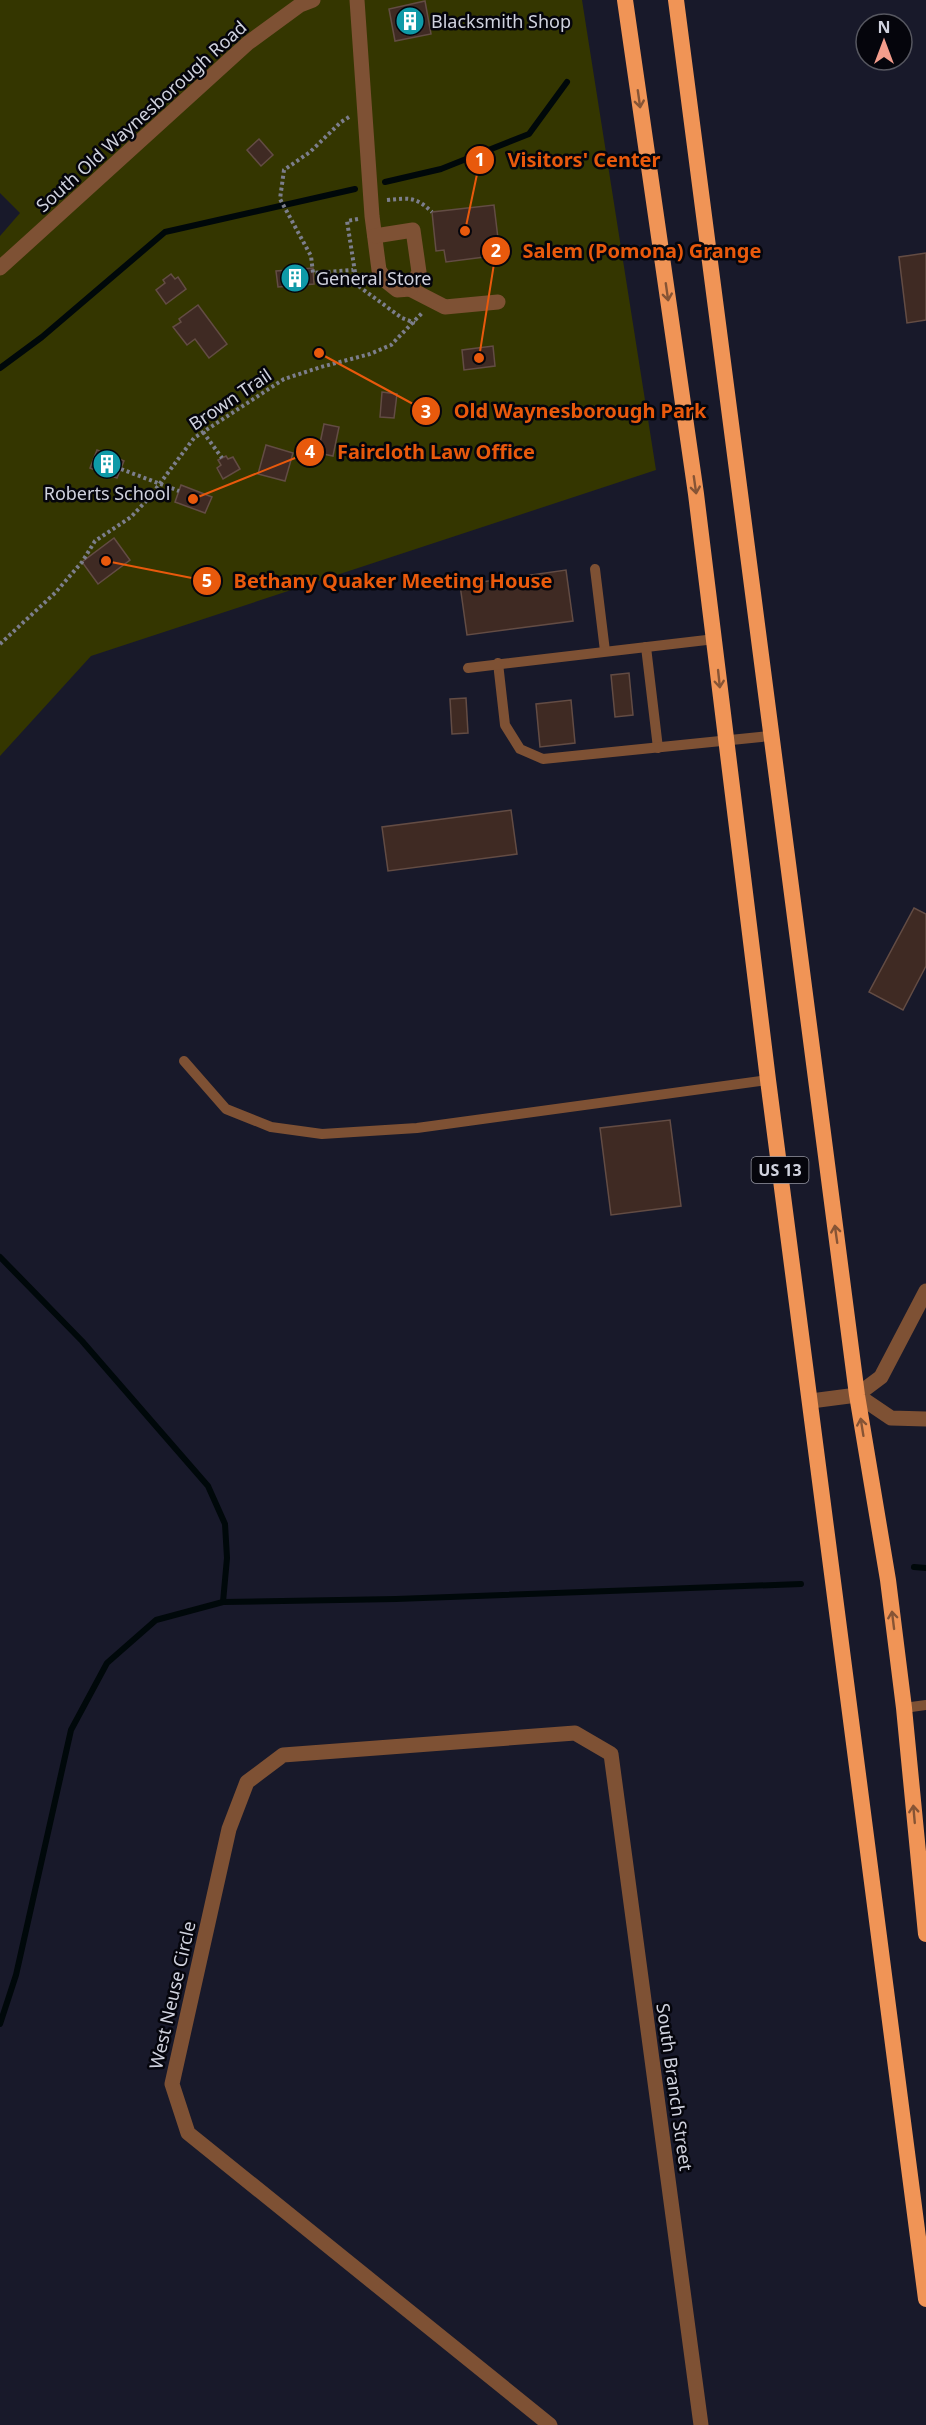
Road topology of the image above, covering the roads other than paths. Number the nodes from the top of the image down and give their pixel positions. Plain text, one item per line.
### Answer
1 (313, 0) edge
2 (357, 0) edge
3 (625, 0) edge
4 (676, 0) edge
5 (375, 236) junction
6 (0, 268) edge
7 (410, 289) junction
8 (498, 302) dead end
9 (595, 569) dead end
10 (715, 639) junction
11 (646, 647) junction
12 (605, 651) junction
13 (498, 663) junction
14 (468, 668) dead end
15 (770, 736) junction
16 (725, 741) junction
17 (658, 748) junction
18 (184, 1061) dead end
19 (768, 1080) junction
20 (926, 1291) edge
21 (857, 1395) junction
22 (811, 1401) junction
23 (926, 1419) edge
24 (926, 1705) edge
25 (904, 1708) junction
26 (611, 1755) joint
27 (923, 1889) edge
28 (926, 1934) edge
29 (926, 2299) edge
30 (550, 2425) edge
31 (701, 2425) edge

1 - 6 street, South Old Waynesborough Road
2 - 5 street
3 -> 10 highway, US 13
4 - 15 highway, US 13
5 - 7 street
5 - 7 street
7 - 8 street
9 - 12 lane
10 - 11 lane
10 -> 16 highway, US 13
11 - 12 lane
11 - 17 lane
12 - 13 lane
13 - 14 lane
13 - 17 lane
15 - 16 lane
21 -> 15 highway, US 13
16 - 17 lane
16 - 19 highway, US 13
18 - 19 lane
19 - 22 highway, US 13
20 - 21 street
21 - 22 street
21 - 23 street
25 -> 21 highway, US 13
22 - 29 highway, US 13
24 - 25 lane
27 -> 25 highway, US 13
26 - 30 street, West Neuse Circle
26 - 31 street, South Branch Street
27 - 28 highway, US 13

